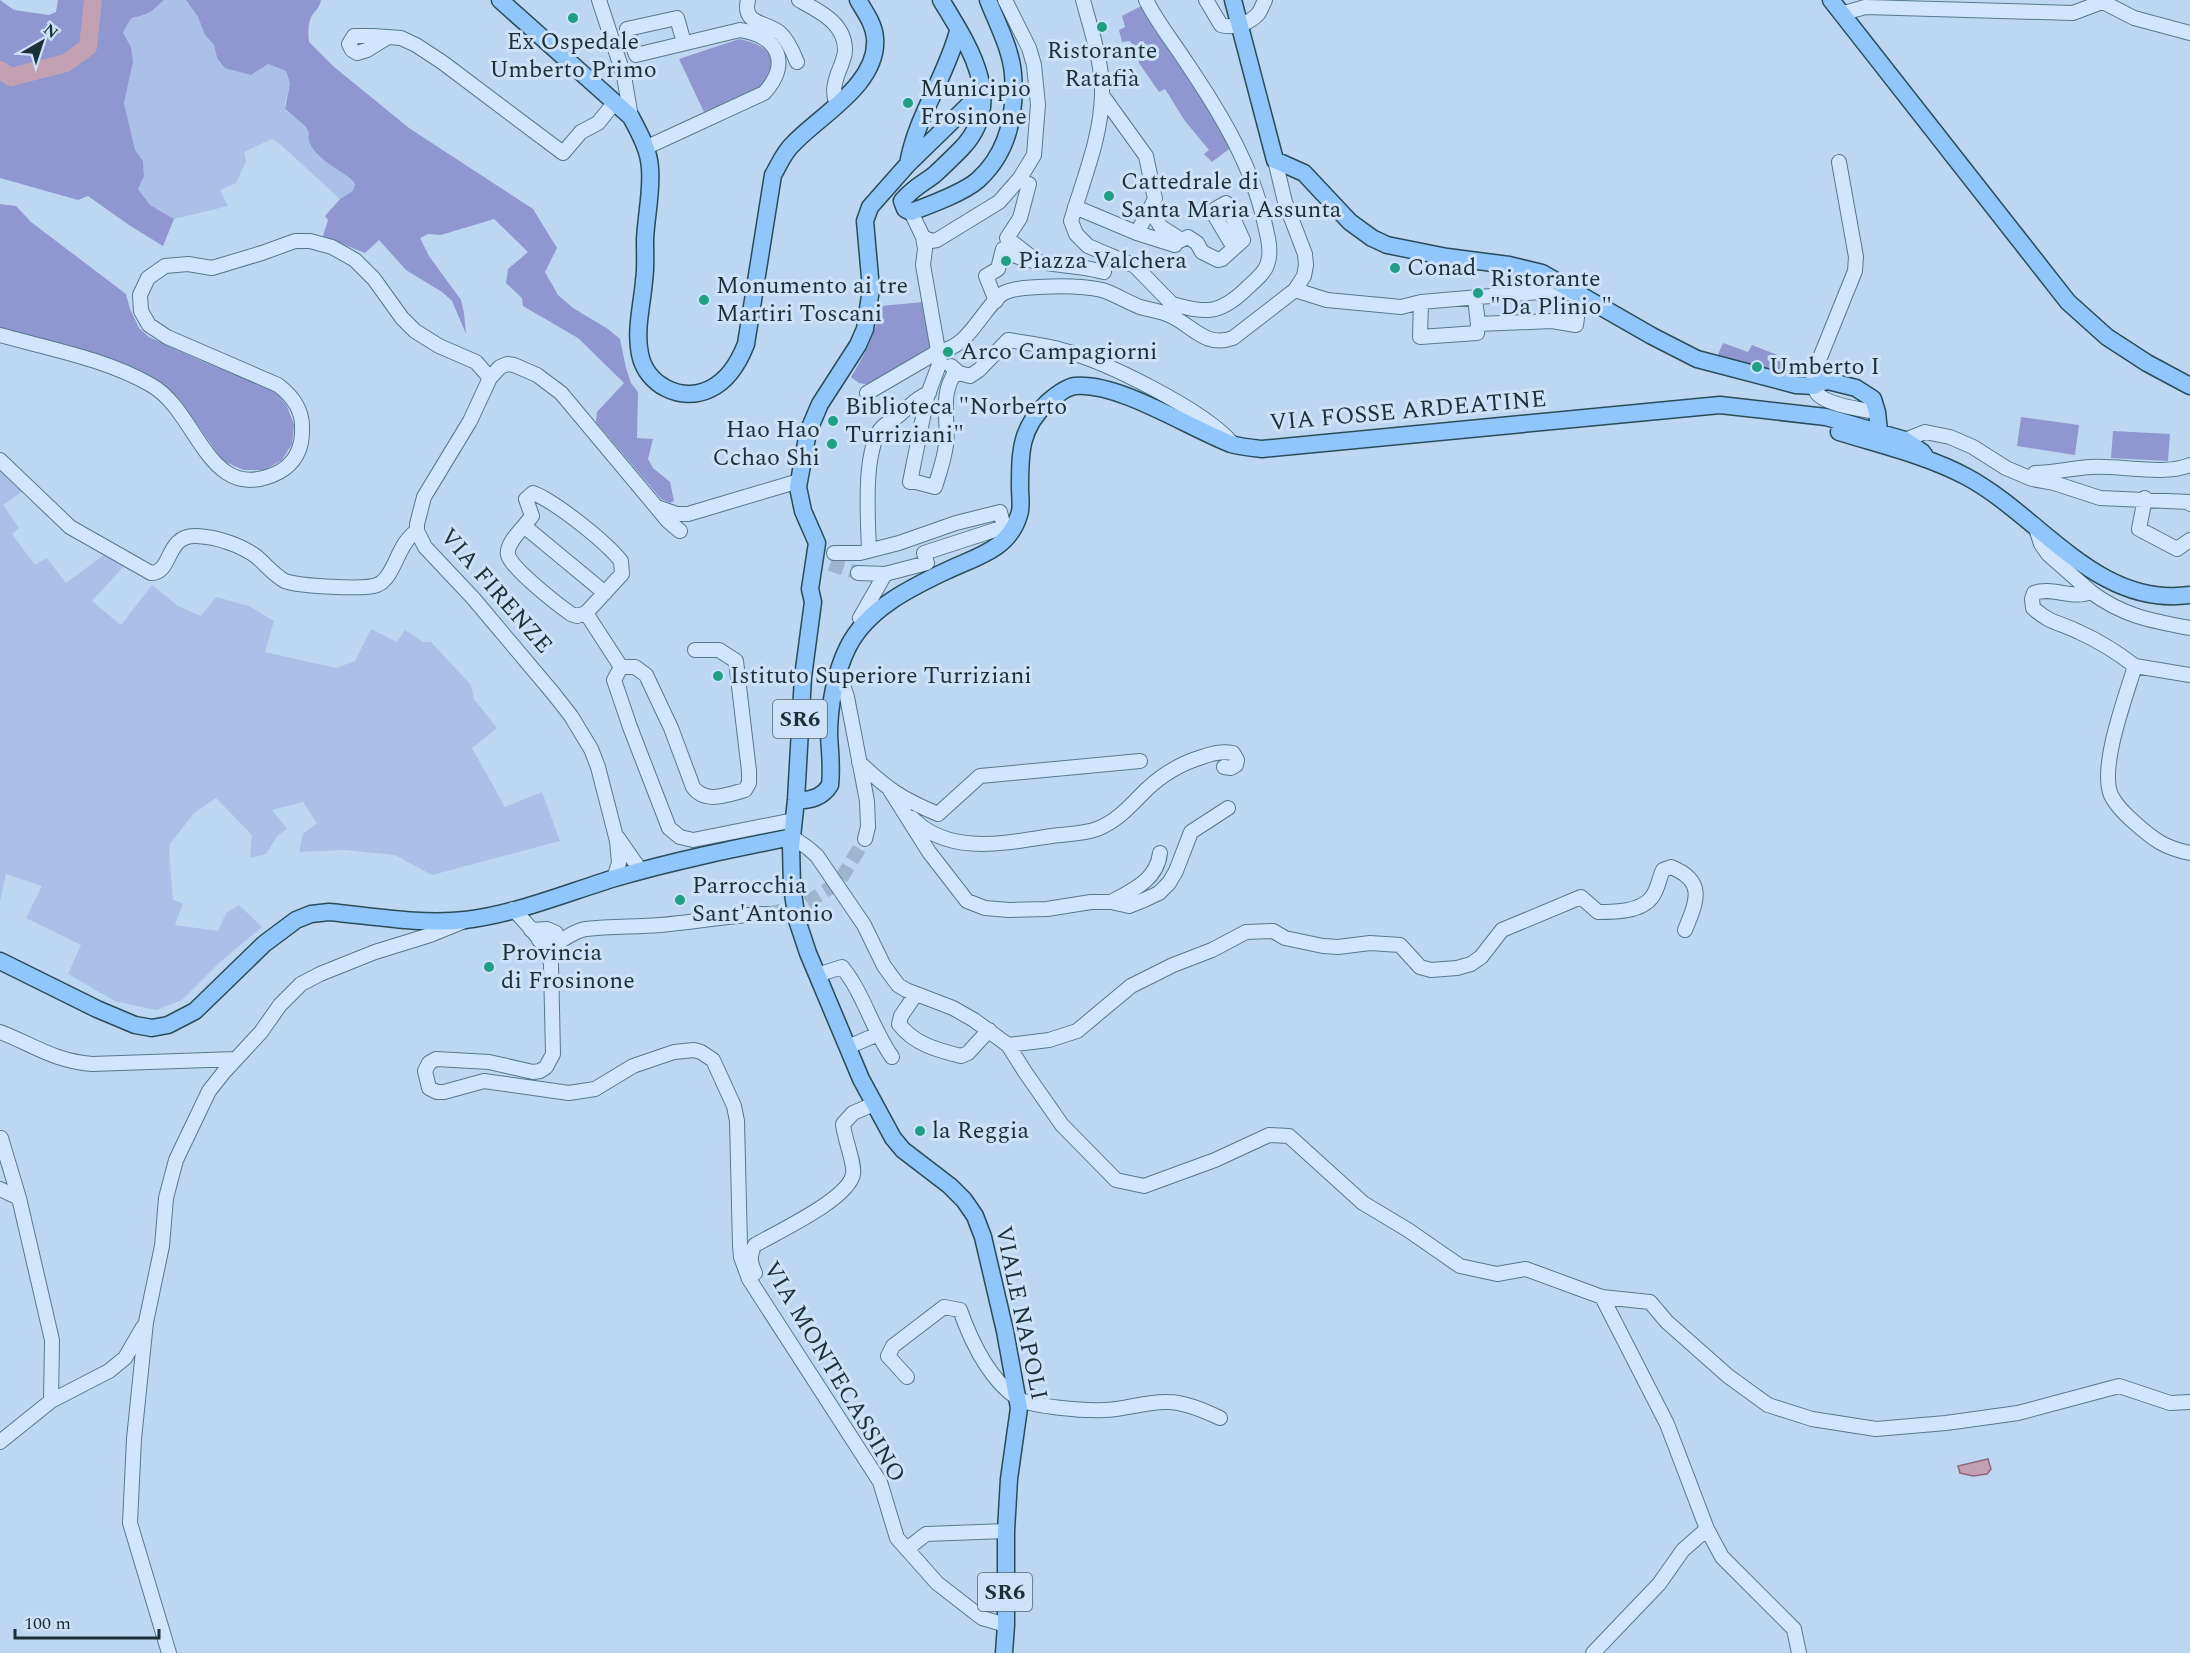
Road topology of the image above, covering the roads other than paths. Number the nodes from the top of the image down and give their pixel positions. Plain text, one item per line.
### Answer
1 (500, 0) edge
2 (599, 0) edge
3 (748, 0) edge
4 (799, 0) edge
5 (858, 0) edge
6 (941, 0) edge
7 (988, 0) edge
8 (1005, 0) edge
9 (1083, 0) edge
10 (1146, 0) edge
11 (1206, 0) edge
12 (1233, 0) edge
13 (1265, 0) edge
14 (2101, 1) edge
15 (1836, 7) edge
16 (1240, 25) junction
17 (958, 31) junction
18 (2190, 33) edge
19 (388, 36) dead end
20 (684, 44) dead end
21 (797, 62) dead end
22 (982, 92) junction
23 (1102, 95) junction
24 (615, 102) junction
25 (837, 105) junction
26 (631, 117) junction
27 (645, 148) junction
28 (1275, 160) junction
29 (1839, 162) dead end
30 (908, 164) junction
31 (1029, 184) dead end
32 (907, 207) junction
33 (1076, 207) junction
34 (1150, 210) junction
35 (1137, 233) junction
36 (923, 237) junction
37 (1177, 242) junction
38 (1234, 248) dead end
39 (1035, 261) junction
40 (1104, 272) dead end
41 (1295, 290) junction
42 (1580, 295) junction
43 (1475, 298) junction
44 (996, 301) junction
45 (1421, 302) junction
46 (1172, 310) junction
47 (1478, 324) junction
48 (0, 335) edge
49 (939, 351) junction
50 (956, 371) junction
51 (490, 378) junction
52 (1814, 386) junction
53 (2190, 386) edge
54 (867, 393) dead end
55 (928, 393) junction
56 (1769, 411) junction
57 (1879, 431) junction
58 (1905, 440) junction
59 (1233, 444) junction
60 (1927, 459) junction
61 (0, 460) edge
62 (2190, 465) edge
63 (2019, 472) junction
64 (799, 481) junction
65 (2145, 498) junction
66 (2190, 504) edge
67 (655, 506) junction
68 (2035, 525) junction
69 (524, 526) junction
70 (417, 531) junction
71 (680, 531) dead end
72 (2190, 540) edge
73 (869, 550) junction
74 (834, 553) dead end
75 (858, 573) tunnel mouth
76 (885, 574) junction
77 (2091, 592) junction
78 (605, 593) junction
79 (2190, 595) edge
80 (586, 613) junction
81 (865, 623) junction
82 (2190, 628) edge
83 (695, 650) dead end
84 (2135, 666) junction
85 (621, 667) junction
86 (839, 673) junction
87 (2190, 675) edge
88 (1140, 761) dead end
89 (859, 762) junction
90 (1224, 767) dead end
91 (890, 790) junction
92 (796, 800) junction
93 (900, 806) junction
94 (1228, 808) dead end
95 (794, 820) junction
96 (614, 831) junction
97 (792, 837) junction
98 (865, 839) tunnel mouth
99 (1160, 852) dead end
100 (2190, 853) edge
101 (641, 871) junction
102 (614, 878) junction
103 (1111, 902) junction
104 (513, 909) junction
105 (767, 914) tunnel mouth
106 (467, 920) junction
107 (1685, 930) dead end
108 (535, 935) junction
109 (560, 943) junction
110 (0, 961) edge
111 (552, 964) junction
112 (817, 975) junction
113 (916, 994) junction
114 (989, 1030) junction
115 (0, 1032) edge
116 (878, 1034) junction
117 (1008, 1045) junction
118 (848, 1047) junction
119 (892, 1058) dead end
120 (236, 1059) junction
121 (874, 1104) junction
122 (1, 1138) edge
123 (0, 1189) edge
124 (19, 1198) junction
125 (756, 1292) junction
126 (1602, 1297) junction
127 (146, 1322) junction
128 (907, 1377) dead end
129 (1018, 1399) junction
130 (51, 1401) junction
131 (2190, 1402) edge
132 (1220, 1419) dead end
133 (0, 1442) edge
134 (1707, 1529) junction
135 (1006, 1531) junction
136 (907, 1550) junction
137 (1006, 1625) junction
138 (169, 1653) edge
139 (1004, 1653) edge
140 (1593, 1653) edge
141 (1799, 1653) edge

1 - 24 main road
2 - 26 street
3 - 21 street
4 - 25 street
5 - 25 main road
6 - 17 main road
7 - 32 main road
8 - 36 street
9 - 23 street
10 - 46 street
11 - 16 street
12 - 16 main road
13 - 16 street
14 - 15 street
14 - 18 street
15 - 53 main road
16 - 28 main road
17 - 22 main road
17 - 30 main road
19 - 24 street
20 - 27 street
22 - 30 main road
22 - 32 main road
23 - 33 street
23 - 34 street
24 - 26 main road
25 - 27 main road
26 - 27 main road
28 - 41 street
28 - 42 main road
29 - 52 street
30 - 64 main road
31 - 39 street
32 - 36 street
33 - 35 street
33 - 46 street
34 - 35 street
34 - 37 street
35 - 37 street
36 - 49 street
37 - 38 street
39 - 40 street
39 - 44 street
41 - 45 street
41 - 46 street
42 - 43 street
42 - 47 street
42 - 52 main road
43 - 45 street
43 - 47 street
44 - 46 street
44 - 49 street
45 - 47 street
48 - 51 street
49 - 50 street
49 - 54 street
49 - 55 street
50 - 55 street
50 - 59 street
51 - 67 street
51 - 70 street, VIA FIRENZE
52 - 57 main road
55 - 73 street
56 - 57 main road, VIA FOSSE ARDEATINE
56 - 59 main road, VIA FOSSE ARDEATINE
56 - 60 main road
57 - 58 main road, VIA FOSSE ARDEATINE
58 - 60 main road
58 - 63 street
59 - 81 main road, VIA FOSSE ARDEATINE
60 - 68 main road
61 - 70 street
62 - 63 street
63 - 65 street
64 - 67 street
64 - 92 main road, SR6
65 - 66 street
65 - 72 street
67 - 71 street
68 - 77 street
68 - 79 main road
69 - 78 street
69 - 78 street
69 - 80 street
70 - 96 street, VIA FIRENZE
73 - 74 street
73 - 76 street
75 - 76 street
76 - 81 street
77 - 82 street
77 - 84 street
78 - 80 street
80 - 85 street
81 - 86 main road, VIA FOSSE ARDEATINE
83 - 85 street
84 - 87 street
84 - 100 street
85 - 95 street
86 - 89 street
86 - 92 main road, VIA FOSSE ARDEATINE
88 - 91 street
89 - 91 street
89 - 98 street
90 - 93 street
91 - 93 street
92 - 95 main road, SR6
93 - 103 street
94 - 103 street
95 - 97 main road, SR6
96 - 101 street
96 - 102 street
97 - 101 main road
97 - 112 main road, VIALE NAPOLI
97 - 113 street
99 - 103 street
101 - 102 main road
102 - 104 main road
104 - 106 main road
104 - 108 street, VIA MONTECASSINO
105 - 109 street
106 - 110 main road
106 - 120 street
107 - 117 street
108 - 109 street
108 - 111 street, VIA MONTECASSINO
109 - 111 street
111 - 125 street, VIA MONTECASSINO
112 - 116 street
112 - 118 main road, VIALE NAPOLI
113 - 114 street
113 - 114 street
114 - 117 street
115 - 120 street
116 - 118 street
116 - 119 street
117 - 126 street
118 - 121 main road, VIALE NAPOLI
120 - 127 street
121 - 125 street
121 - 129 main road, VIALE NAPOLI
122 - 124 street
123 - 124 street
124 - 130 street
125 - 136 street, VIA MONTECASSINO
126 - 131 street
126 - 134 street
127 - 130 street
127 - 138 street
128 - 129 street
129 - 132 street
129 - 135 main road, VIALE NAPOLI
130 - 133 street
134 - 140 street
134 - 141 street
135 - 136 street
135 - 137 main road, SR6
136 - 137 street, VIA MONTECASSINO
137 - 139 main road, SR6

